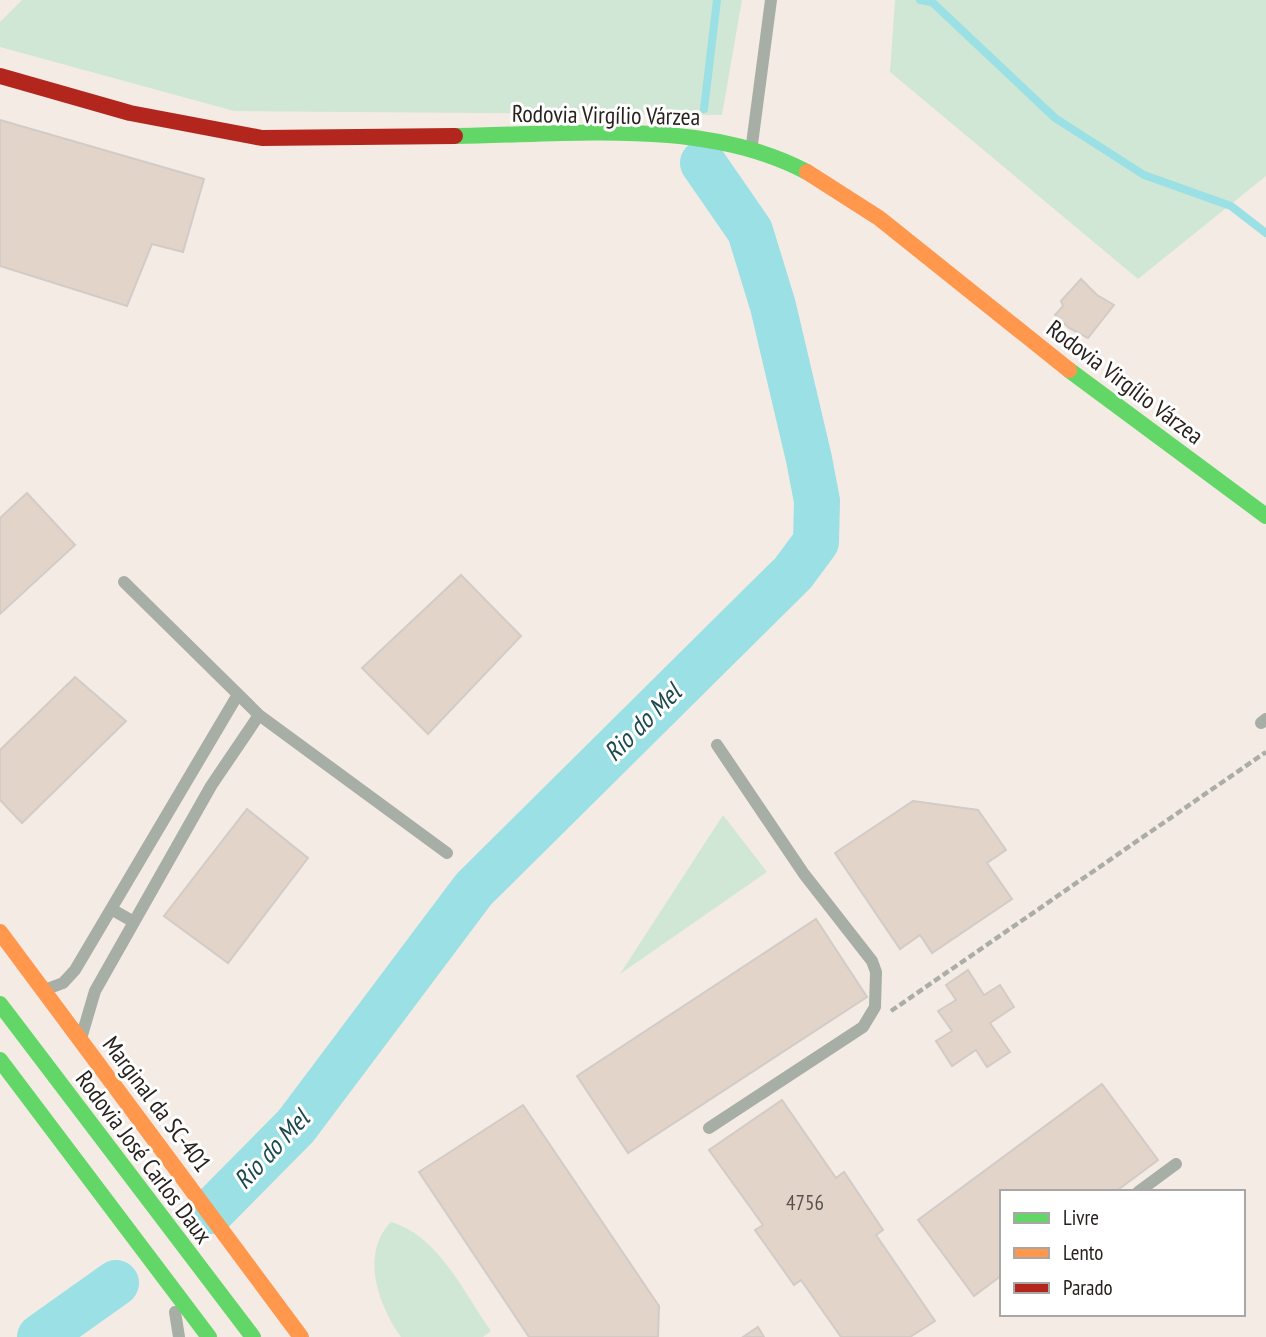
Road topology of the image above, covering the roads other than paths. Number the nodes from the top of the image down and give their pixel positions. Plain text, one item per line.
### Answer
1 (771, 0) edge
2 (0, 76) edge
3 (751, 148) junction
4 (1266, 516) edge
5 (124, 582) dead end
6 (237, 696) junction
7 (259, 715) junction
8 (717, 745) dead end
9 (447, 853) dead end
10 (111, 909) junction
11 (134, 922) junction
12 (0, 932) edge
13 (45, 990) junction
14 (0, 1004) edge
15 (82, 1042) junction
16 (0, 1060) edge
17 (709, 1128) dead end
18 (1176, 1164) dead end
19 (1141, 1190) edge
20 (171, 1287) junction
21 (179, 1337) edge
22 (209, 1337) edge
23 (253, 1337) edge
24 (302, 1337) edge

1 - 3 lane
2 - 3 main road, Rodovia Virgílio Várzea
3 - 4 main road, Rodovia Virgílio Várzea
5 - 6 lane
6 - 7 lane
6 - 10 lane
7 - 9 lane
7 - 11 lane
8 - 17 lane
10 - 11 lane
10 - 13 lane
11 - 15 lane
12 - 13 main road, Marginal da SC-401
13 - 15 main road, Marginal da SC-401
14 - 23 main road, Rodovia José Carlos Daux
15 - 24 main road, Marginal da SC-401
16 - 20 main road
18 - 19 lane
20 - 21 lane
20 - 22 main road

